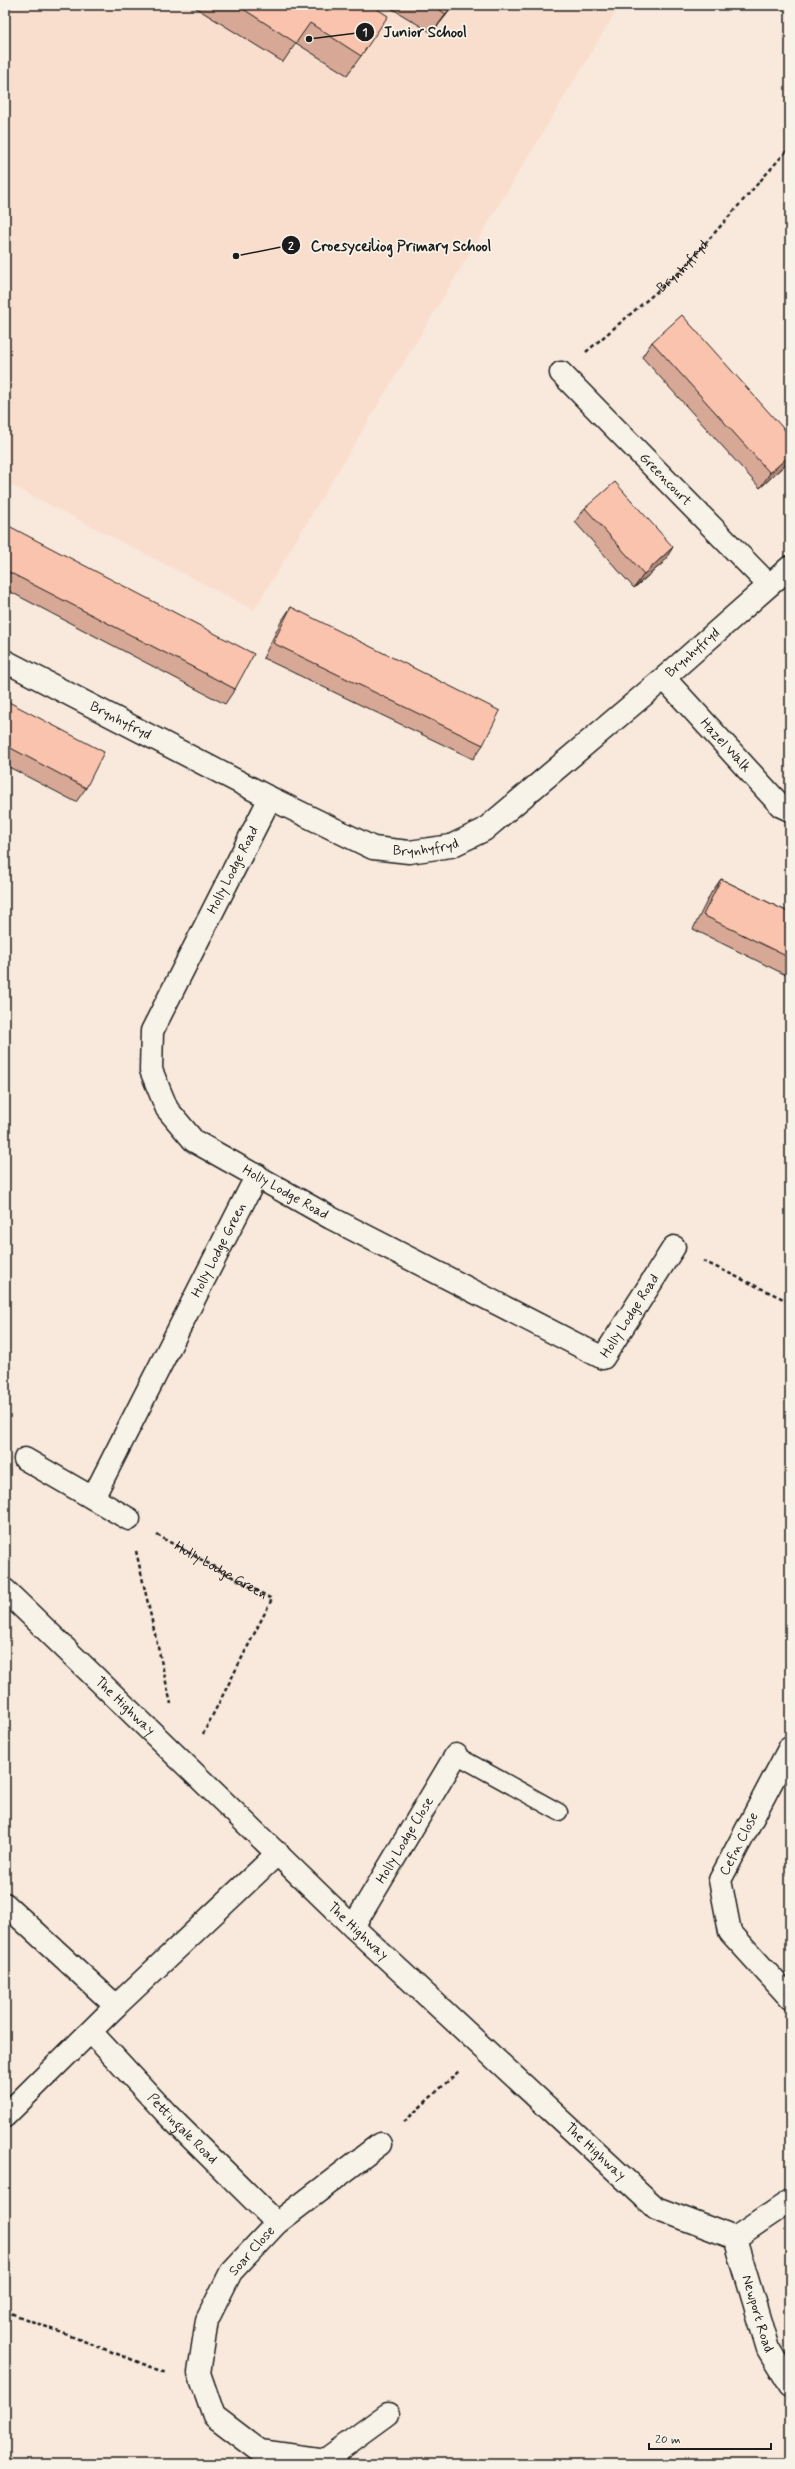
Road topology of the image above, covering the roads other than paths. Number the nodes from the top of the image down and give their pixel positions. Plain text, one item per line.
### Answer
1 (562, 373) road end
2 (790, 567) edge
3 (769, 585) junction
4 (5, 661) edge
5 (664, 678) junction
6 (270, 798) junction
7 (790, 810) edge
8 (257, 1174) junction
9 (674, 1247) road end
10 (24, 1459) dead end
11 (93, 1498) junction
12 (129, 1519) road end
13 (5, 1590) edge
14 (790, 1747) edge
15 (456, 1755) joint
16 (559, 1812) dead end
17 (278, 1853) junction
18 (5, 1904) edge
19 (353, 1927) junction
20 (790, 1998) edge
21 (116, 2006) junction
22 (91, 2032) junction
23 (5, 2116) edge
24 (380, 2144) road end
25 (790, 2201) edge
26 (277, 2223) junction
27 (735, 2238) junction
28 (790, 2385) edge
29 (388, 2414) dead end

1 - 3 street, Greencourt
2 - 3 street, Brynhyfryd
3 - 5 street, Brynhyfryd
4 - 6 street, Brynhyfryd
5 - 6 street, Brynhyfryd
5 - 7 street, Hazel Walk
6 - 8 street, Holly Lodge Road
8 - 9 street, Holly Lodge Road
8 - 11 street, Holly Lodge Green
10 - 11 street
11 - 12 street
13 - 17 street, The Highway
14 - 20 street, Cefn Close
15 - 16 lane
15 - 19 street, Holly Lodge Close
17 - 19 street, The Highway
17 - 21 street
18 - 21 street
19 - 27 street, The Highway
21 - 22 street
22 - 23 street
22 - 26 street, Pettingale Road
24 - 26 street, Soar Close
25 - 27 street
26 - 29 street, Soar Close
27 - 28 street, Newport Road

